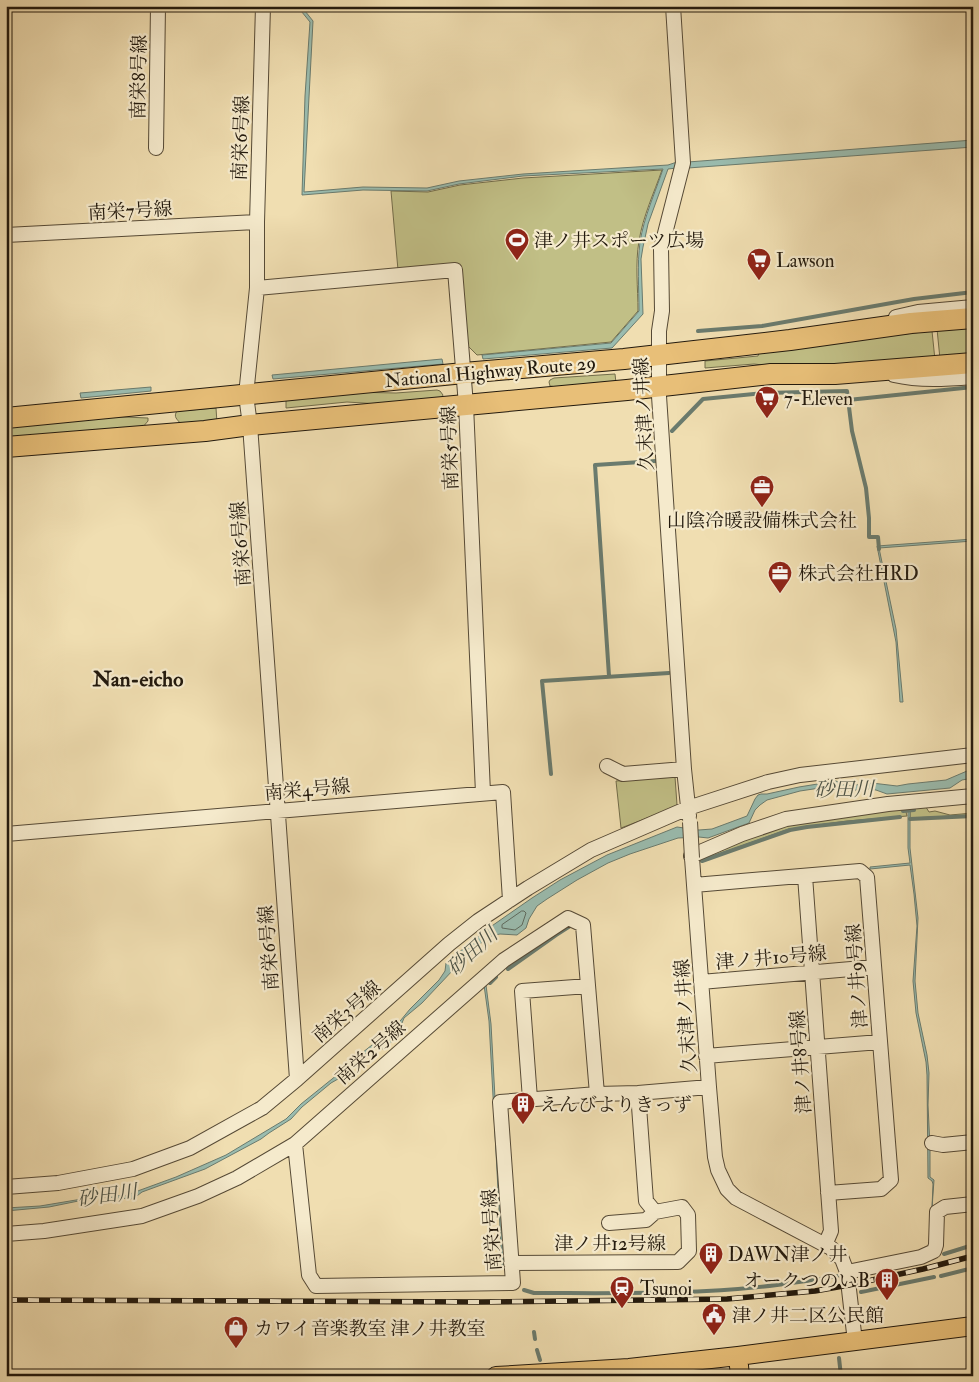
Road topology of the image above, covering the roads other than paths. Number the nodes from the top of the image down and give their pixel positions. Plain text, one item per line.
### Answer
1 (158, 6) edge
2 (263, 6) edge
3 (673, 6) edge
4 (156, 148) dead end
5 (256, 222) junction
6 (6, 235) edge
7 (257, 288) junction
8 (973, 307) edge
9 (973, 318) edge
10 (790, 340) junction
11 (659, 354) junction
12 (973, 363) edge
13 (879, 371) junction
14 (464, 373) junction
15 (973, 377) edge
16 (660, 386) junction
17 (246, 395) junction
18 (466, 405) junction
19 (6, 418) edge
20 (250, 425) junction
21 (6, 447) edge
22 (973, 755) edge
23 (607, 766) dead end
24 (684, 769) junction
25 (484, 794) junction
26 (973, 796) edge
27 (277, 810) junction
28 (689, 815) junction
29 (6, 834) edge
30 (692, 857) junction
31 (805, 876) junction
32 (694, 885) junction
33 (510, 900) junction
34 (874, 967) junction
35 (813, 972) junction
36 (701, 982) junction
37 (588, 986) junction
38 (880, 1042) junction
39 (817, 1048) junction
40 (706, 1056) junction
41 (297, 1079) junction
42 (708, 1087) junction
43 (638, 1093) junction
44 (597, 1094) junction
45 (530, 1099) junction
46 (973, 1142) edge
47 (932, 1143) dead end
48 (296, 1144) junction
49 (6, 1187) edge
50 (828, 1193) junction
51 (973, 1204) edge
52 (655, 1212) junction
53 (609, 1223) dead end
54 (6, 1234) edge
55 (825, 1245) junction
56 (512, 1263) junction
57 (847, 1272) junction
58 (973, 1326) edge
59 (855, 1342) junction
60 (738, 1356) junction
61 (531, 1375) edge
62 (496, 1376) edge
63 (740, 1376) edge

1 - 4 street, 南栄8号線
2 - 5 street, 南栄6号線
3 - 11 street, 久末津ノ井線
5 - 6 street, 南栄7号線
5 - 7 street, 南栄6号線
7 - 14 street, 南栄5号線
7 - 17 street, 南栄6号線
8 - 10 street
9 - 10 highway, National Highway Route 29
10 - 11 highway, National Highway Route 29
11 - 14 highway, National Highway Route 29
11 - 16 street, 久末津ノ井線
12 - 13 highway, National Highway Route 29
13 - 15 street
13 - 16 highway, National Highway Route 29
14 - 17 highway, National Highway Route 29
14 - 18 street, 南栄5号線
16 - 18 highway, National Highway Route 29
16 - 24 street, 久末津ノ井線
17 - 19 highway, National Highway Route 29
17 - 20 street, 南栄6号線
18 - 20 highway, National Highway Route 29
18 - 25 street, 南栄5号線
20 - 21 highway, National Highway Route 29
20 - 27 street, 南栄6号線
22 - 28 street, 南栄3号線
23 - 24 street
24 - 28 street, 久末津ノ井線
25 - 27 street, 南栄4号線
25 - 33 street, 南栄4号線
26 - 30 street
27 - 29 street, 南栄4号線
27 - 41 street, 南栄6号線
28 - 30 street, 久末津ノ井線, bridge
28 - 33 street, 南栄3号線
30 - 32 street, 久末津ノ井線
31 - 32 street, 津ノ井9号線
31 - 34 street, 津ノ井9号線
31 - 35 street, 津ノ井8号線
32 - 36 street, 久末津ノ井線
33 - 41 street, 南栄3号線
34 - 35 street, 津ノ井10号線
34 - 38 street, 津ノ井9号線
35 - 36 street, 津ノ井10号線
35 - 39 street, 津ノ井8号線
36 - 40 street, 久末津ノ井線
37 - 44 street, 南栄2号線
37 - 45 street
37 - 48 street, 南栄2号線
38 - 39 street
38 - 50 street, 津ノ井9号線
39 - 40 street
39 - 50 street, 津ノ井8号線
40 - 42 street, 久末津ノ井線
41 - 49 street, 南栄3号線
42 - 43 street, 南栄1号線
42 - 55 street, 久末津ノ井線
43 - 44 street, 南栄1号線
43 - 52 street, 津ノ井12号線
44 - 45 street, 南栄1号線
45 - 56 street, 南栄1号線
46 - 47 street
48 - 54 street, 南栄2号線
48 - 56 street, 南栄1号線
50 - 55 street, 津ノ井8号線
51 - 57 street
52 - 53 street
52 - 56 street, 津ノ井12号線
55 - 57 street, 久末津ノ井線
57 - 59 street, 久末津ノ井線
58 - 59 main road
59 - 60 main road
60 - 61 main road
60 - 63 main road
61 - 62 main road

